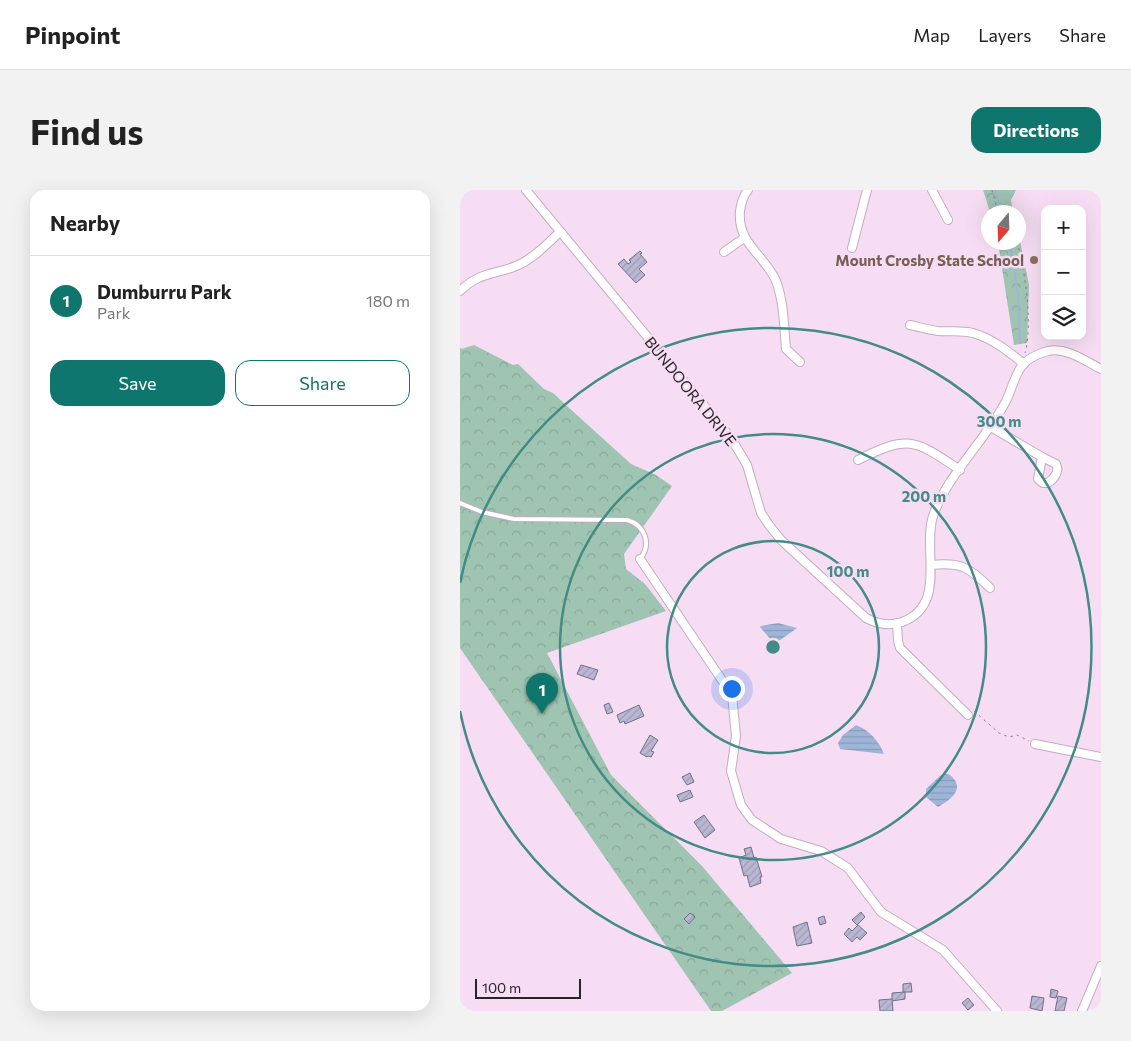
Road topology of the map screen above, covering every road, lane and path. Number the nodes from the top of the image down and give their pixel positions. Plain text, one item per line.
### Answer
1 (526, 190) edge
2 (748, 190) edge
3 (867, 190) edge
4 (932, 190) edge
5 (992, 190) edge
6 (996, 205) edge
7 (948, 220) dead end
8 (560, 232) junction
9 (744, 238) junction
10 (852, 248) dead end
11 (1018, 250) edge
12 (724, 252) dead end
13 (460, 291) edge
14 (910, 325) dead end
15 (1025, 353) dead end
16 (800, 362) dead end
17 (1024, 364) junction
18 (1101, 369) edge
19 (991, 427) junction
20 (1042, 457) dead end
21 (858, 460) dead end
22 (960, 470) junction
23 (460, 503) edge
24 (640, 559) joint
25 (931, 565) junction
26 (990, 588) dead end
27 (897, 624) junction
28 (967, 714) joint
29 (1035, 744) joint
30 (1101, 758) edge
31 (1101, 966) edge
32 (997, 1011) edge
33 (1082, 1011) edge

1 - 8 street, BUNDOORA DRIVE
2 - 9 street
3 - 10 street
4 - 7 street
5 - 6 path
8 - 13 street
8 - 27 street, BUNDOORA DRIVE
9 - 12 street
9 - 16 street
11 - 15 path
14 - 17 street
17 - 18 street
17 - 19 street
19 - 20 street
19 - 22 street
21 - 22 street
22 - 25 street
23 - 24 lane
24 - 32 street
25 - 26 street
25 - 27 street
27 - 28 street
28 - 29 path
29 - 30 street
31 - 33 street

